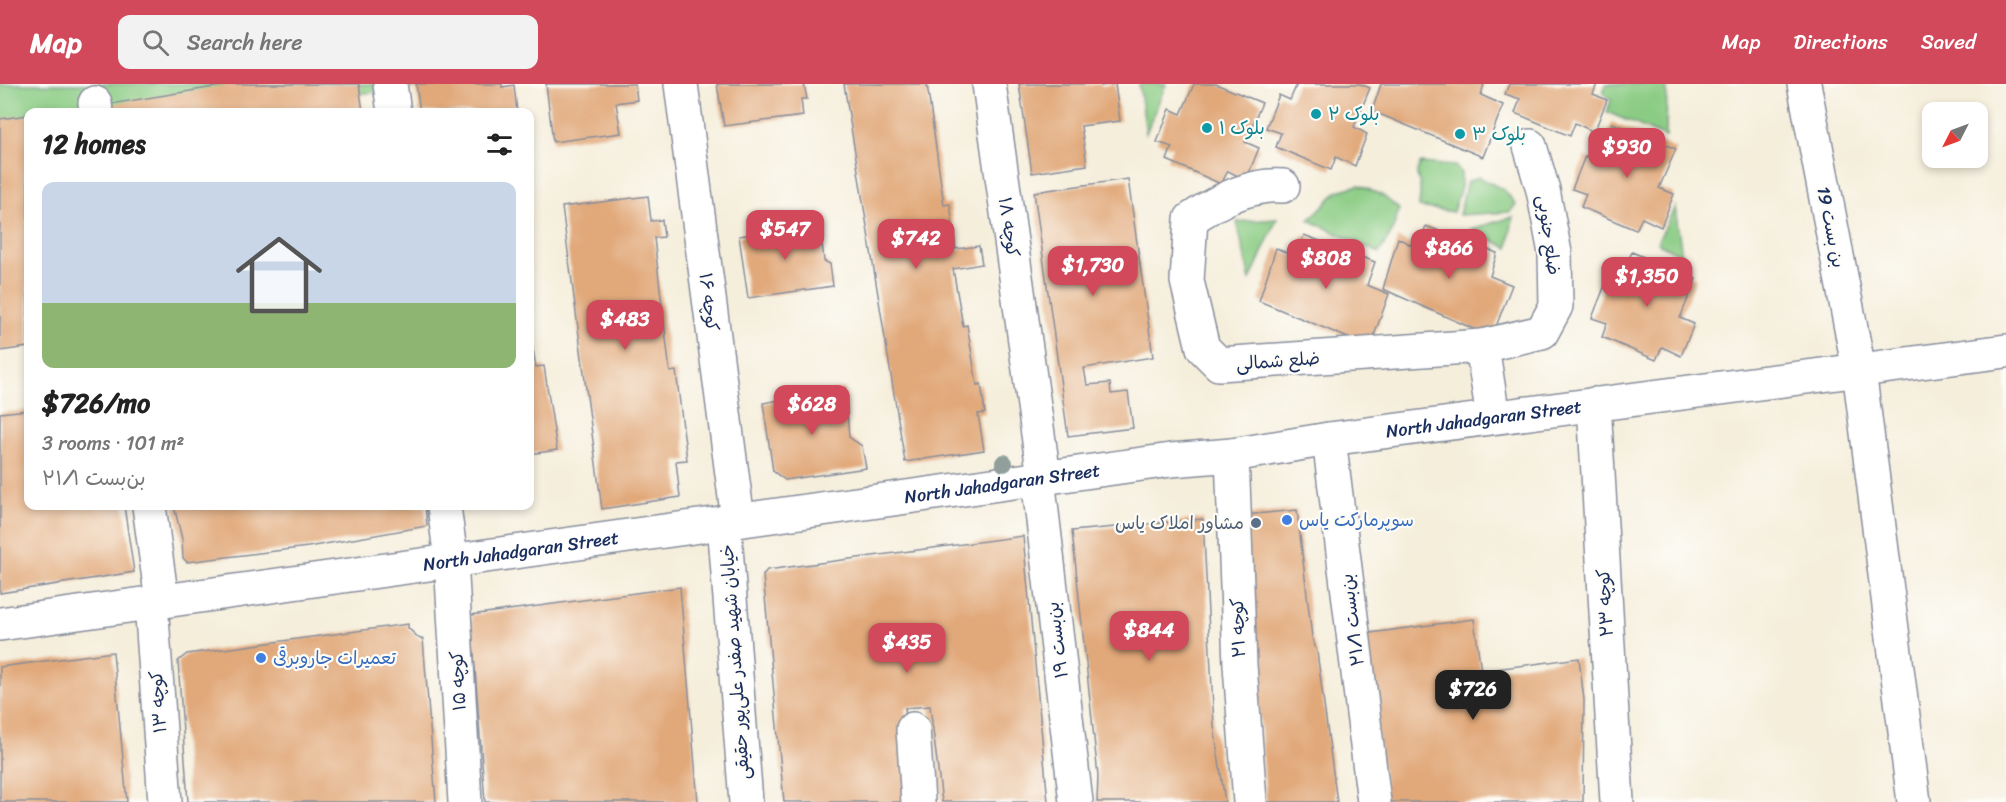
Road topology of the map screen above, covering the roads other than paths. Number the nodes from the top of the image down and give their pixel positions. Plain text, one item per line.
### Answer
1 (390, 84) edge
2 (681, 84) edge
3 (989, 84) edge
4 (1804, 84) edge
5 (393, 108) edge
6 (1530, 146) dead end
7 (1283, 186) dead end
8 (1482, 346) junction
9 (2006, 351) edge
10 (1859, 370) junction
11 (1594, 404) junction
12 (1493, 417) junction
13 (1329, 439) junction
14 (1232, 455) junction
15 (1041, 478) junction
16 (149, 510) edge
17 (445, 510) edge
18 (731, 521) junction
19 (451, 561) junction
20 (157, 602) junction
21 (0, 624) edge
22 (913, 729) dead end
23 (165, 802) edge
24 (465, 802) edge
25 (746, 802) edge
26 (918, 802) edge
27 (1076, 802) edge
28 (1251, 802) edge
29 (1374, 802) edge
30 (1617, 802) edge
31 (1914, 802) edge

1 - 5 street
2 - 18 street, کوچه ۱۶
3 - 15 street, کوچه ۱۸
4 - 10 street, بن بست 19
6 - 8 street, ضلع جنوبی
7 - 8 street, ضلع شمالی
8 - 12 street
9 - 10 street, North Jahadgaran Street
10 - 11 street, North Jahadgaran Street
10 - 31 street, بن بست 19
11 - 12 street, North Jahadgaran Street
11 - 30 street, کوچه ۲۳
12 - 13 street, North Jahadgaran Street
13 - 14 street, North Jahadgaran Street
13 - 29 street, بن‌بست ۲۱/۱
14 - 15 street, North Jahadgaran Street
14 - 28 street, کوچه ۲۱
15 - 18 street, North Jahadgaran Street
15 - 27 street, بن‌بست ۱۹
16 - 20 street, کوچه ۱۳
17 - 19 street, کوچه ۱۵
18 - 19 street, North Jahadgaran Street
18 - 25 street, خیابان شهید صفدر علی‌پور حقیقی
19 - 20 street, North Jahadgaran Street
19 - 24 street, کوچه ۱۵
20 - 21 street, North Jahadgaran Street
20 - 23 street, کوچه ۱۳
22 - 26 street

